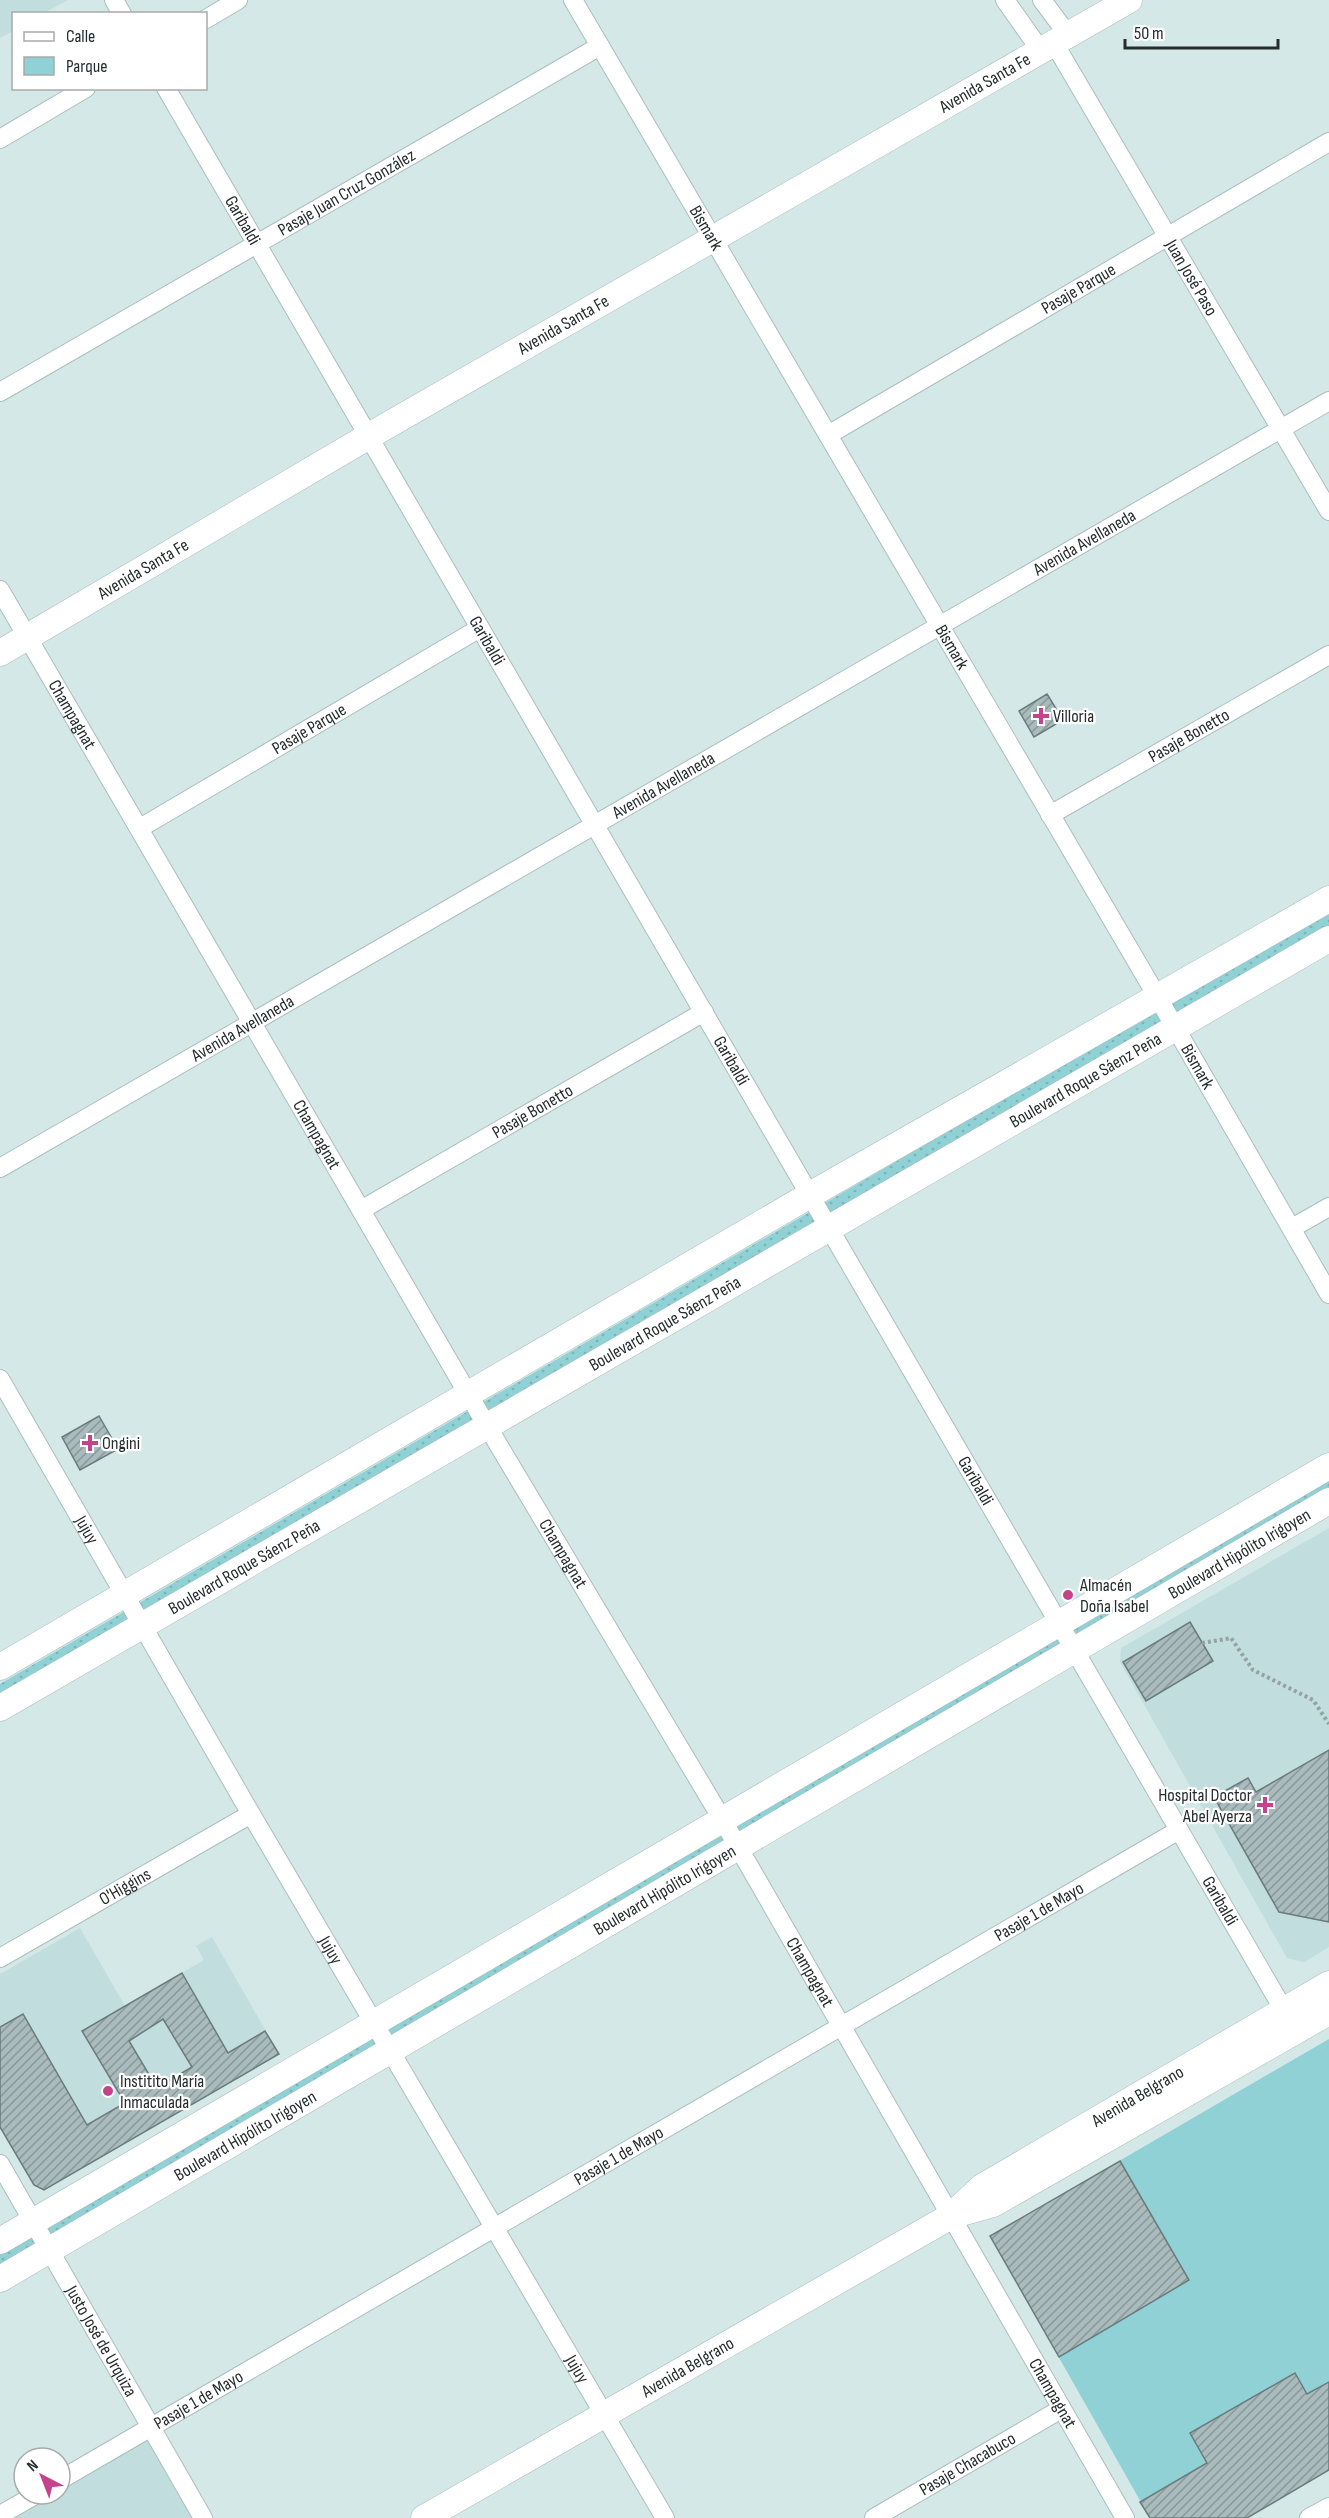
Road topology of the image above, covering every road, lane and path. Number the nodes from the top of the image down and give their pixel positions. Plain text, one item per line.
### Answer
1 (238, 0) edge
2 (573, 0) edge
3 (1005, 0) edge
4 (1042, 0) edge
5 (1129, 0) edge
6 (207, 18) edge
7 (1054, 43) junction
8 (600, 46) junction
9 (83, 90) edge
10 (167, 90) edge
11 (0, 139) edge
12 (1329, 142) edge
13 (1167, 237) junction
14 (713, 238) junction
15 (256, 243) junction
16 (0, 392) edge
17 (1329, 401) edge
18 (1282, 429) junction
19 (828, 435) junction
20 (369, 436) junction
21 (1329, 511) edge
22 (0, 590) edge
23 (940, 627) junction
24 (480, 628) junction
25 (28, 636) junction
26 (0, 653) edge
27 (1329, 655) edge
28 (1050, 815) junction
29 (595, 826) junction
30 (140, 828) junction
31 (1329, 899) edge
32 (1329, 939) edge
33 (1157, 998) junction
34 (704, 1012) junction
35 (252, 1021) junction
36 (1175, 1027) junction
37 (0, 1168) edge
38 (810, 1195) junction
39 (1329, 1207) edge
40 (361, 1210) junction
41 (828, 1227) junction
42 (1292, 1228) junction
43 (1329, 1294) edge
44 (0, 1379) edge
45 (468, 1394) junction
46 (487, 1426) junction
47 (1329, 1466) edge
48 (1329, 1502) edge
49 (124, 1594) junction
50 (1058, 1622) junction
51 (142, 1625) junction
52 (1202, 1642) dead end
53 (1075, 1650) junction
54 (0, 1668) edge
55 (0, 1708) edge
56 (1329, 1724) edge
57 (251, 1814) junction
58 (722, 1819) junction
59 (1179, 1830) junction
60 (739, 1848) junction
61 (0, 1958) edge
62 (1329, 1984) edge
63 (1329, 2012) edge
64 (1290, 2021) junction
65 (374, 2022) junction
66 (840, 2026) junction
67 (391, 2050) junction
68 (0, 2164) edge
69 (951, 2216) junction
70 (34, 2221) junction
71 (493, 2227) junction
72 (0, 2241) edge
73 (50, 2250) junction
74 (0, 2279) edge
75 (1061, 2409) junction
76 (604, 2413) junction
77 (151, 2427) junction
78 (72, 2473) edge
79 (16, 2506) edge
80 (1329, 2507) edge
81 (0, 2515) edge
82 (203, 2518) edge
83 (424, 2518) edge
84 (665, 2518) edge
85 (874, 2518) edge
86 (1125, 2518) edge
87 (1310, 2518) edge

1 - 6 street
2 - 8 street, Bismark
3 - 7 street, Juan José Paso
4 - 7 street, Juan José Paso
5 - 7 street, Avenida Santa Fe
7 - 13 street, Juan José Paso
7 - 14 street, Avenida Santa Fe
8 - 14 street, Bismark
8 - 15 street, Pasaje Juan Cruz González
9 - 11 street
10 - 15 street, Garibaldi
12 - 13 street, Pasaje Parque
13 - 18 street, Juan José Paso
13 - 19 street, Pasaje Parque
14 - 19 street, Bismark
14 - 20 street, Avenida Santa Fe
15 - 16 street, Pasaje Juan Cruz González
15 - 20 street, Garibaldi
17 - 18 street, Avenida Avellaneda
18 - 21 street, Juan José Paso
18 - 23 street, Avenida Avellaneda
19 - 23 street, Bismark
20 - 24 street, Garibaldi
20 - 25 street, Avenida Santa Fe
22 - 25 street, Champagnat
23 - 28 street, Bismark
23 - 29 street, Avenida Avellaneda
24 - 29 street, Garibaldi
24 - 30 street, Pasaje Parque
25 - 26 street, Avenida Santa Fe
25 - 30 street, Champagnat
27 - 28 street, Pasaje Bonetto
28 - 33 street, Bismark
29 - 34 street, Garibaldi
29 - 35 street, Avenida Avellaneda
30 - 35 street, Champagnat
31 - 33 street, Boulevard Roque Sáenz Peña
32 - 36 street, Boulevard Roque Sáenz Peña
33 - 36 street, Bismark
33 - 38 street, Boulevard Roque Sáenz Peña
34 - 38 street, Garibaldi
34 - 40 street, Pasaje Bonetto
35 - 37 street, Avenida Avellaneda
35 - 40 street, Champagnat
36 - 41 street, Boulevard Roque Sáenz Peña
36 - 42 street, Bismark
38 - 41 street, Garibaldi
38 - 45 street, Boulevard Roque Sáenz Peña
39 - 42 street
40 - 45 street, Champagnat
41 - 46 street, Boulevard Roque Sáenz Peña
41 - 50 street, Garibaldi
42 - 43 street, Bismark
44 - 49 street, Jujuy
45 - 46 street, Champagnat
45 - 49 street, Boulevard Roque Sáenz Peña
46 - 51 street, Boulevard Roque Sáenz Peña
46 - 58 street, Champagnat
47 - 50 street, Boulevard Hipólito Irigoyen
48 - 53 street, Boulevard Hipólito Irigoyen
49 - 51 street, Jujuy
49 - 54 street, Boulevard Roque Sáenz Peña
50 - 53 street, Garibaldi
50 - 58 street, Boulevard Hipólito Irigoyen
51 - 55 street, Boulevard Roque Sáenz Peña
51 - 57 street, Jujuy
52 - 56 path
53 - 59 street, Garibaldi
53 - 60 street, Boulevard Hipólito Irigoyen
57 - 61 street, O'Higgins
57 - 65 street, Jujuy
58 - 60 street, Champagnat
58 - 65 street, Boulevard Hipólito Irigoyen
59 - 64 street, Garibaldi
59 - 66 street, Pasaje 1 de Mayo
60 - 66 street, Champagnat
60 - 67 street, Boulevard Hipólito Irigoyen
62 - 64 street, Avenida Belgrano
63 - 64 street, Avenida Belgrano
64 - 69 street, Avenida Belgrano
65 - 67 street, Jujuy
65 - 70 street, Boulevard Hipólito Irigoyen
66 - 69 street, Champagnat
66 - 71 street, Pasaje 1 de Mayo
67 - 71 street, Jujuy
67 - 73 street, Boulevard Hipólito Irigoyen
68 - 70 street, Justo José de Urquiza
69 - 75 street, Champagnat
69 - 76 street, Avenida Belgrano
70 - 72 street, Boulevard Hipólito Irigoyen
70 - 73 street, Justo José de Urquiza
71 - 76 street, Jujuy
71 - 77 street, Pasaje 1 de Mayo
73 - 74 street, Boulevard Hipólito Irigoyen
73 - 77 street, Justo José de Urquiza
75 - 85 street, Pasaje Chacabuco
75 - 86 street, Champagnat
76 - 83 street, Avenida Belgrano
76 - 84 street, Jujuy
77 - 78 street, Pasaje 1 de Mayo
77 - 82 street, Justo José de Urquiza
79 - 81 street
80 - 87 street

